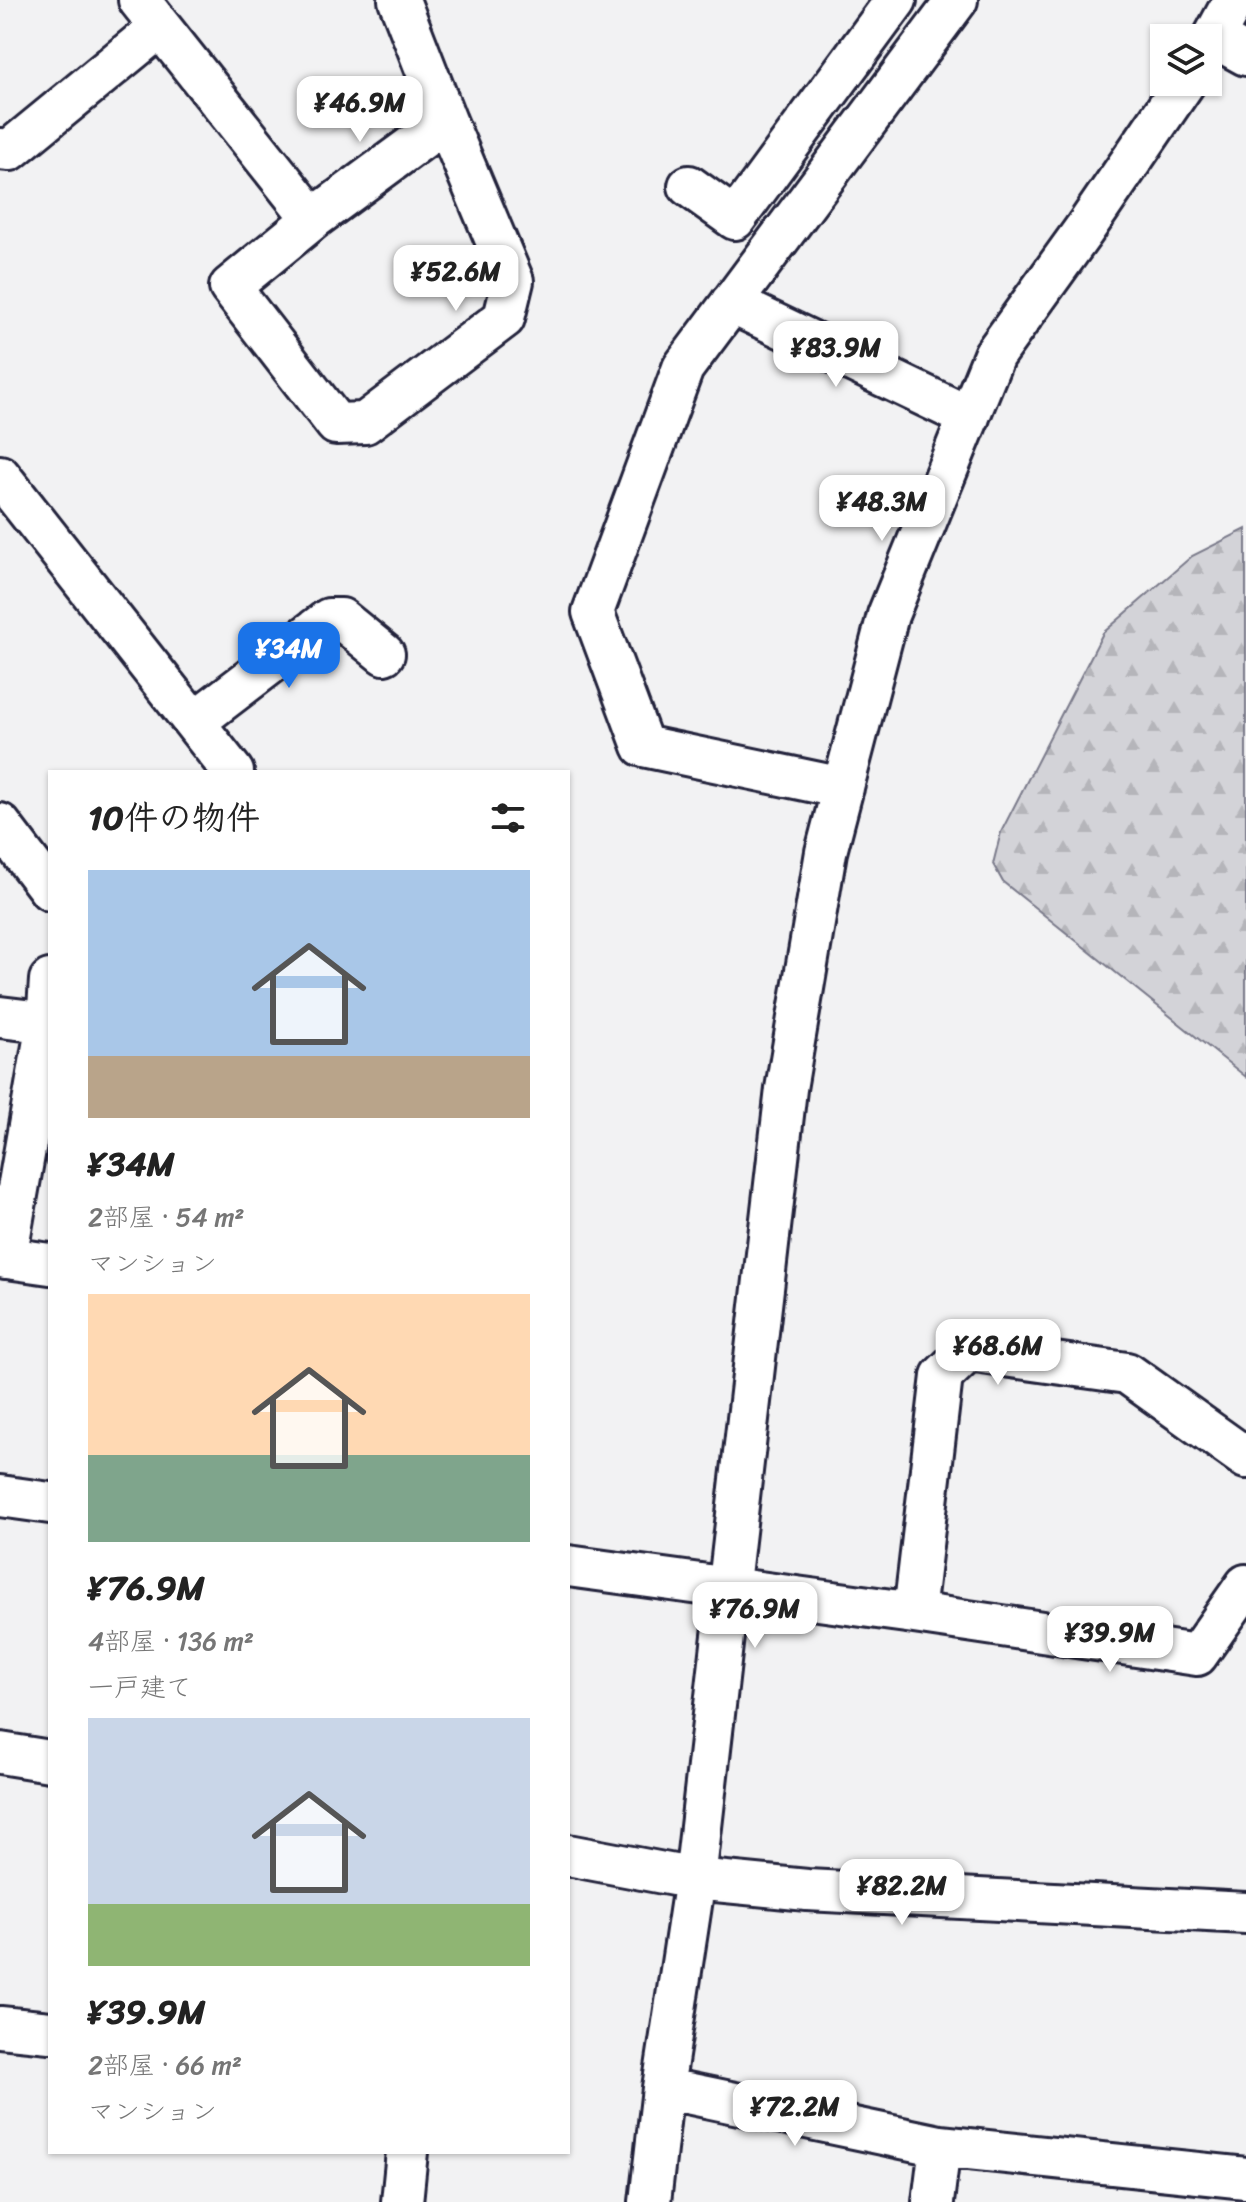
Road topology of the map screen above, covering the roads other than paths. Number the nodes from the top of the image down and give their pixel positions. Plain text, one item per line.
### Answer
1 (399, 0) edge
2 (896, 0) edge
3 (957, 0) edge
4 (1234, 0) edge
5 (149, 13) edge
6 (1223, 47) edge
7 (1175, 96) edge
8 (446, 121) junction
9 (0, 149) edge
10 (689, 186) dead end
11 (313, 219) junction
12 (731, 303) junction
13 (969, 417) junction
14 (0, 476) edge
15 (384, 654) dead end
16 (194, 722) junction
17 (231, 770) edge
18 (843, 788) junction
19 (0, 824) edge
20 (48, 887) edge
21 (0, 1017) edge
22 (48, 1023) edge
23 (3, 1258) edge
24 (48, 1264) edge
25 (1246, 1458) edge
26 (0, 1496) edge
27 (48, 1503) edge
28 (570, 1566) edge
29 (1246, 1585) edge
30 (730, 1588) junction
31 (914, 1613) junction
32 (0, 1753) edge
33 (48, 1761) edge
34 (570, 1855) edge
35 (695, 1879) junction
36 (1246, 1913) edge
37 (0, 2027) edge
38 (48, 2032) edge
39 (663, 2088) junction
40 (940, 2146) junction
41 (407, 2154) edge
42 (1246, 2178) edge
43 (402, 2202) edge
44 (650, 2202) edge
45 (933, 2202) edge

1 - 8 street
2 - 10 street
3 - 12 street
4 - 6 street
5 - 9 street
5 - 11 street
7 - 13 street
8 - 11 street
8 - 11 street
12 - 13 street
12 - 18 street
13 - 18 street
14 - 16 street
15 - 16 street
16 - 17 street
18 - 30 street
19 - 20 street
21 - 22 street
22 - 23 street
23 - 24 street
25 - 31 street
26 - 27 street
28 - 30 street
29 - 31 street
30 - 31 street
30 - 35 street
32 - 33 street
34 - 35 street
35 - 36 street
35 - 39 street
37 - 38 street
39 - 40 street
39 - 44 street
40 - 42 street
40 - 45 street
41 - 43 street

